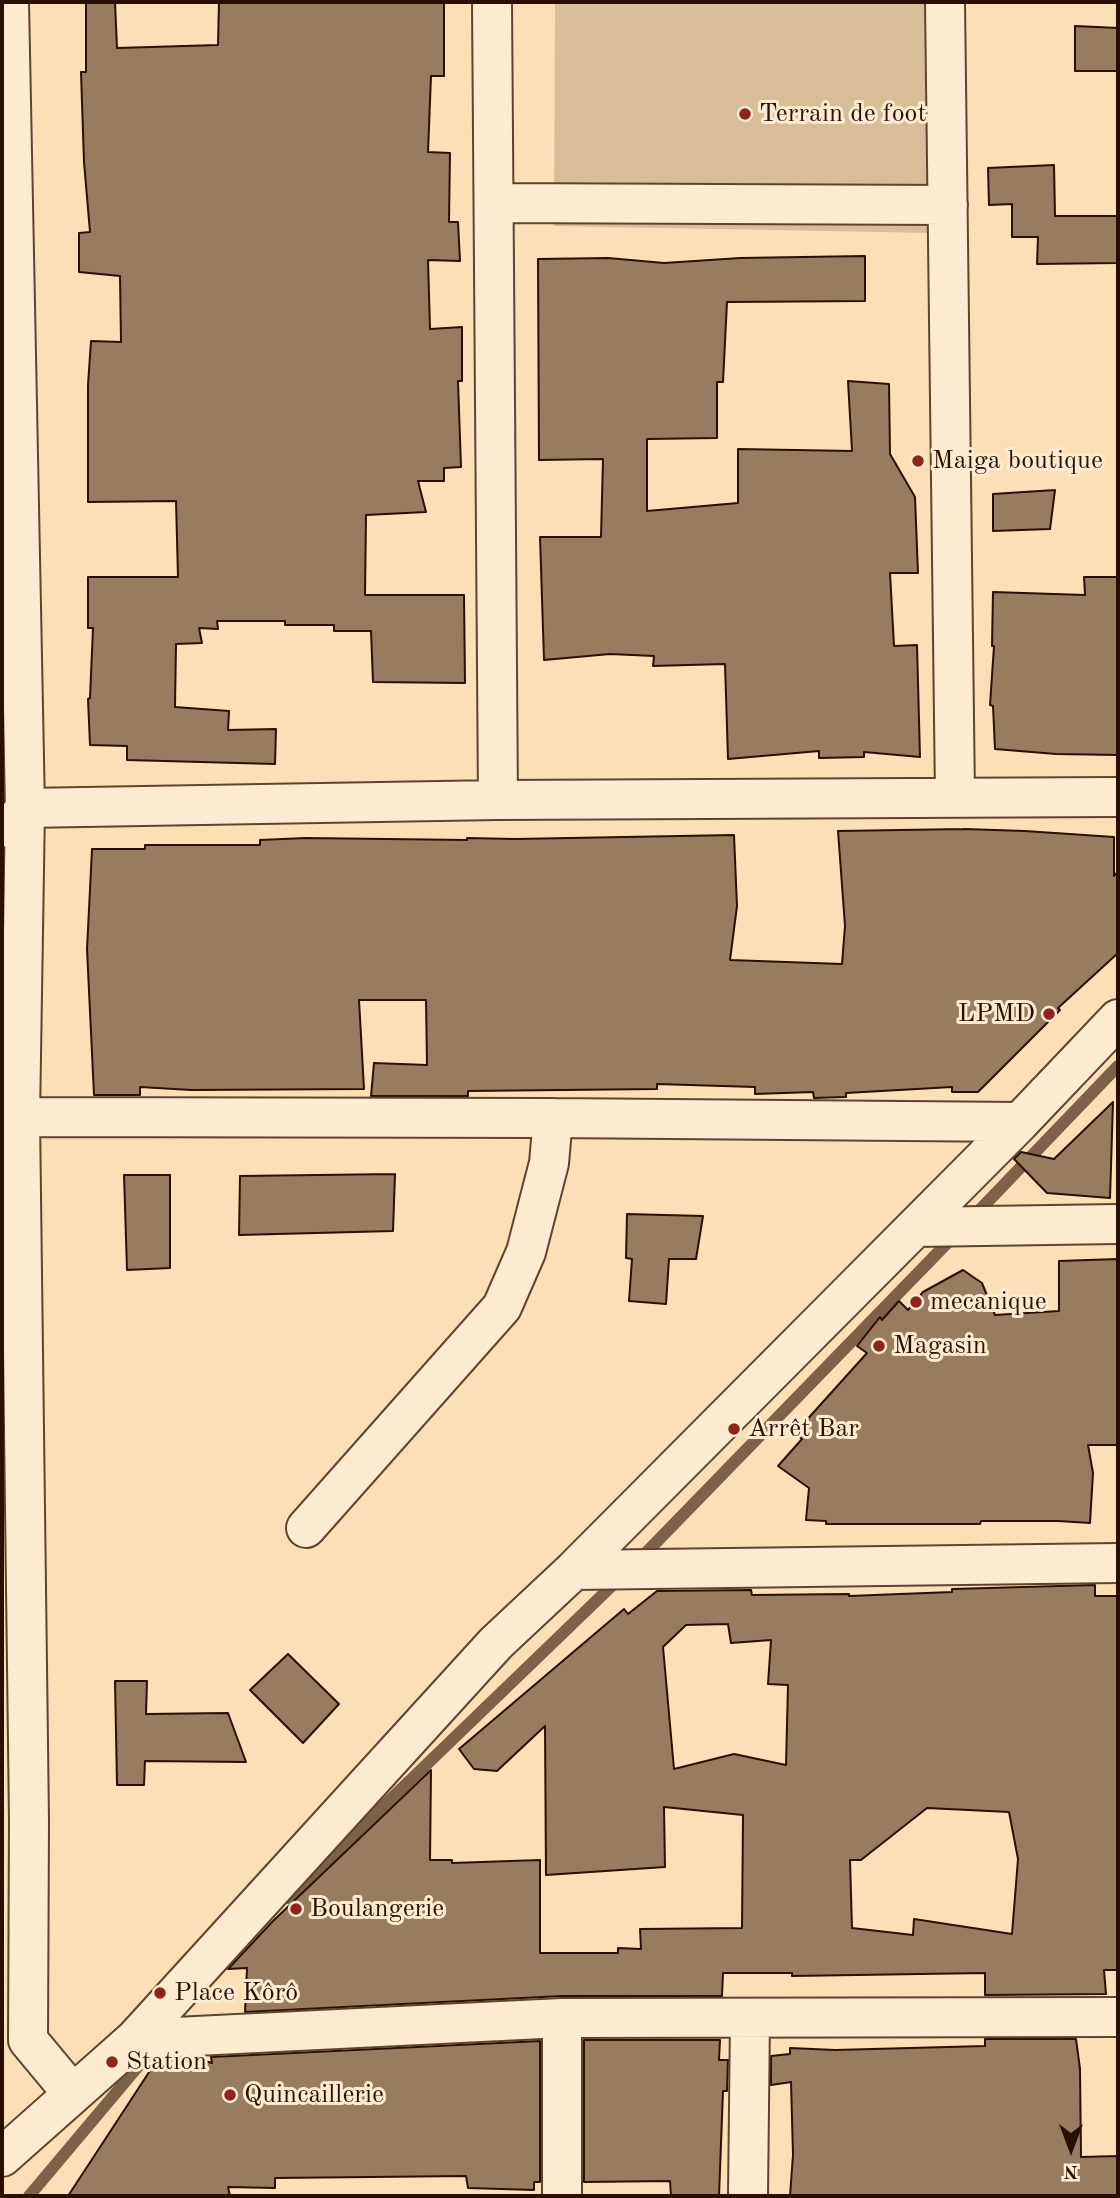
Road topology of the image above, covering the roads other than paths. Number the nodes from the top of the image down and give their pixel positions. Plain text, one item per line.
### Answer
1 (492, 2) edge
2 (945, 2) edge
3 (7, 5) edge
4 (494, 203) junction
5 (948, 205) junction
6 (955, 797) junction
7 (1118, 797) edge
8 (498, 800) junction
9 (25, 808) junction
10 (2, 839) edge
11 (1118, 1019) edge
12 (20, 1117) junction
13 (553, 1118) junction
14 (1020, 1122) junction
15 (1118, 1224) edge
16 (916, 1227) junction
17 (12, 1509) edge
18 (306, 1528) dead end
19 (1118, 1563) edge
20 (574, 1570) junction
21 (15, 1822) edge
22 (14, 1977) edge
23 (1118, 2017) edge
24 (562, 2018) junction
25 (750, 2018) junction
26 (135, 2039) junction
27 (15, 2040) edge
28 (72, 2093) junction
29 (2, 2157) edge
30 (562, 2196) edge
31 (748, 2196) edge

1 - 4 street
2 - 5 street
3 - 9 street
4 - 5 street
4 - 8 street
5 - 6 street
6 - 7 street
6 - 8 street
8 - 9 street
9 - 10 street
9 - 12 street
11 - 14 street
12 - 13 street
12 - 17 street
13 - 14 street
13 - 18 street
14 - 16 street
15 - 16 street
16 - 20 street
17 - 21 street
19 - 20 street
20 - 26 street
21 - 22 street
22 - 27 street
23 - 25 street
24 - 25 street
24 - 26 street
24 - 30 street
25 - 31 street
26 - 28 street
27 - 28 street
28 - 29 street

